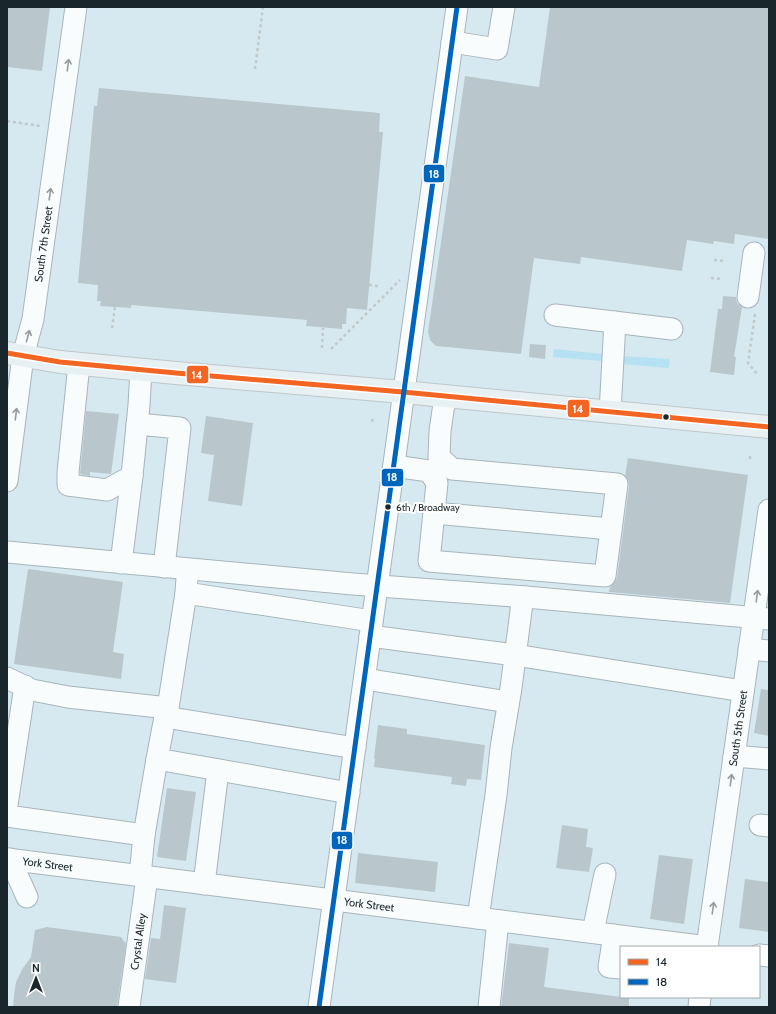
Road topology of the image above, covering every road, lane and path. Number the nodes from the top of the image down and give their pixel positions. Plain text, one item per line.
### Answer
1 (76, 7) edge
2 (263, 7) edge
3 (457, 7) edge
4 (504, 7) edge
5 (452, 42) junction
6 (255, 69) dead end
7 (7, 122) edge
8 (59, 128) junction
9 (714, 260) dead end
10 (725, 261) dead end
11 (758, 267) edge
12 (711, 278) dead end
13 (400, 279) dead end
14 (722, 279) dead end
15 (369, 285) dead end
16 (378, 286) dead end
17 (751, 305) joint
18 (115, 307) dead end
19 (555, 315) dead end
20 (615, 322) junction
21 (112, 328) dead end
22 (323, 328) dead end
23 (672, 329) dead end
24 (322, 348) dead end
25 (331, 349) dead end
26 (15, 354) edge
27 (79, 364) junction
28 (141, 370) junction
29 (758, 375) dead end
30 (403, 392) junction
31 (444, 397) junction
32 (610, 412) junction
33 (372, 419) dead end
34 (137, 424) junction
35 (373, 424) dead end
36 (769, 427) edge
37 (394, 466) junction
38 (439, 470) junction
39 (132, 476) junction
40 (7, 481) edge
41 (769, 510) edge
42 (434, 513) junction
43 (611, 529) junction
44 (7, 552) edge
45 (121, 563) junction
46 (164, 567) junction
47 (188, 569) junction
48 (377, 585) junction
49 (186, 593) junction
50 (526, 597) junction
51 (761, 619) edge
52 (371, 629) junction
53 (759, 650) edge
54 (515, 655) junction
55 (364, 679) junction
56 (16, 682) edge
57 (744, 691) junction
58 (508, 702) junction
59 (166, 713) junction
60 (355, 748) junction
61 (734, 756) junction
62 (157, 759) junction
63 (769, 759) edge
64 (218, 770) junction
65 (349, 793) junction
66 (7, 805) edge
67 (7, 816) edge
68 (144, 835) junction
69 (8, 859) edge
70 (604, 874) dead end
71 (144, 877) junction
72 (204, 884) junction
73 (27, 897) dead end
74 (334, 900) junction
75 (488, 919) junction
76 (592, 932) junction
77 (614, 935) junction
78 (699, 946) edge
79 (707, 946) edge
80 (620, 968) edge
81 (129, 1007) edge
82 (319, 1007) edge
83 (489, 1007) edge

8 -> 1 street, South 7th Street
2 - 6 path
3 - 5 street
4 - 5 street
5 - 30 street
7 - 8 path
26 -> 8 street, South 7th Street
9 - 10 path
11 - 17 street
12 - 14 path
13 - 25 path
15 - 16 path
17 - 29 path
18 - 21 path
19 - 20 street
20 - 23 street
20 - 32 street
22 - 24 path
26 - 27 main road
40 -> 26 street, South 7th Street
27 - 28 main road
27 - 39 street
28 - 30 main road
28 - 34 street
30 - 31 main road
30 - 37 street
31 - 32 main road
31 - 38 street
32 - 36 main road
33 - 35 path
34 - 39 street
34 - 46 street
37 - 38 street
37 - 48 street
38 - 42 street
38 - 43 street
39 - 45 street
51 -> 41 street, South 5th Street
42 - 43 street
42 - 43 street
44 - 45 street
45 - 46 street
46 - 47 street
47 - 48 street
47 - 49 street, Crystal Alley
48 - 50 street
48 - 52 street
49 - 52 street
49 - 59 street, Crystal Alley
50 - 51 street
50 - 54 street
51 - 53 street, South 5th Street
52 - 54 street
52 - 55 street
53 - 57 street, South 5th Street
54 - 57 street
54 - 58 street
55 - 58 street
55 - 60 street
56 - 59 street
56 - 66 street
57 - 61 street, South 5th Street
58 - 75 street
59 - 60 street
59 - 62 street, Crystal Alley
60 - 65 street
61 - 63 street
79 -> 61 street, South 5th Street
62 - 64 street
62 - 68 street, Crystal Alley
64 - 65 street
64 - 72 street
65 - 74 street
67 - 68 street
68 - 71 street, Crystal Alley
69 - 71 street, York Street
69 - 73 street
70 - 76 street
71 - 72 street, York Street
71 - 81 street, Crystal Alley
72 - 74 street, York Street
74 - 75 street, York Street
74 - 82 street
75 - 76 street, York Street
75 - 83 street
76 - 77 street, York Street
77 - 78 street, York Street
77 - 80 street

